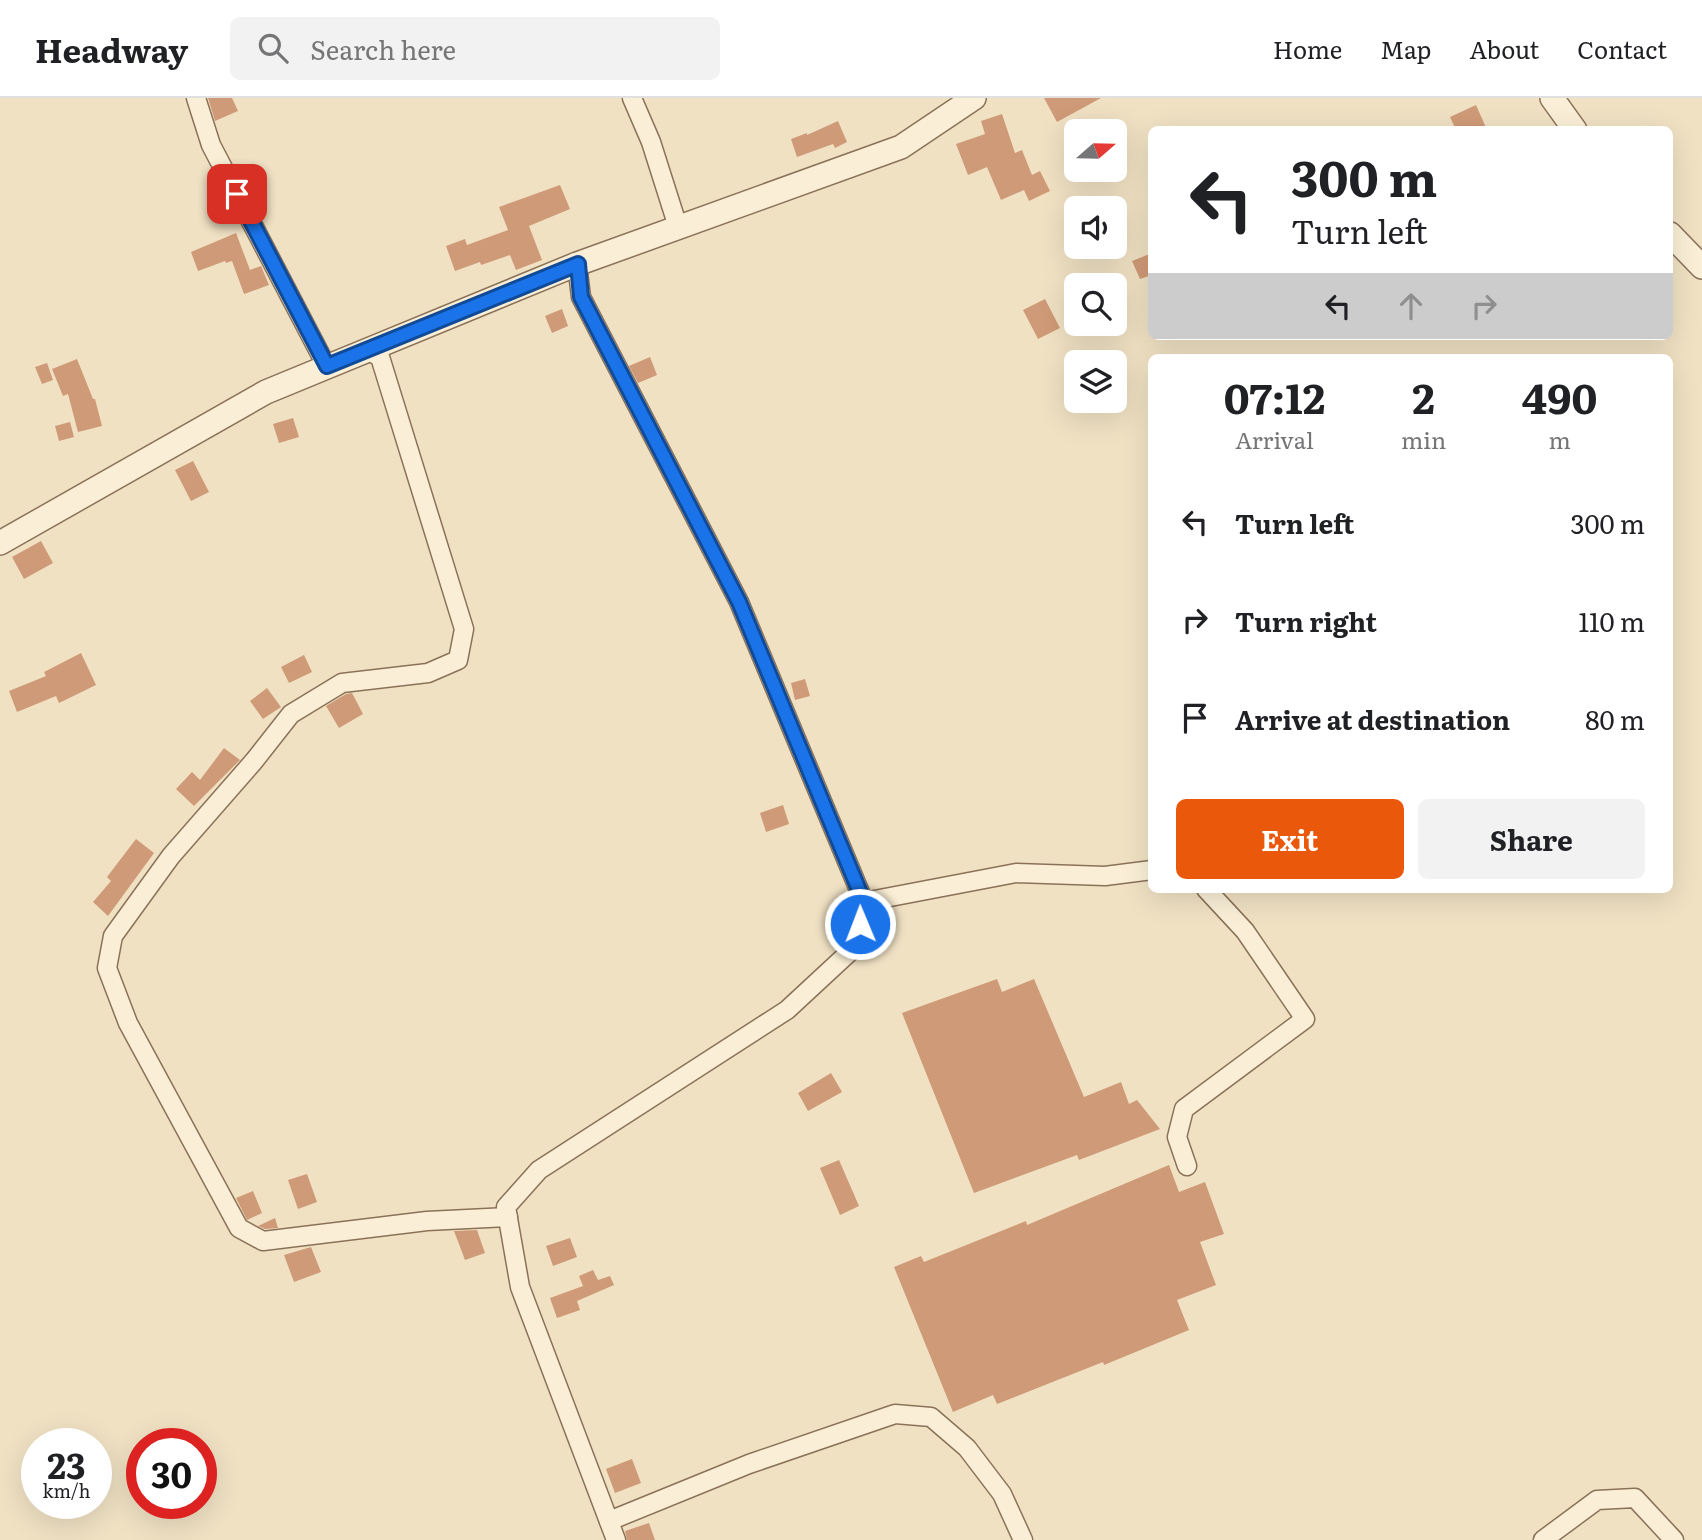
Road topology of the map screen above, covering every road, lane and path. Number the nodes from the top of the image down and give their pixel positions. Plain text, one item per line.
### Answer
1 (196, 98) edge
2 (632, 98) edge
3 (974, 98) edge
4 (1552, 98) edge
5 (1572, 126) edge
6 (678, 227) junction
7 (1673, 236) edge
8 (578, 264) junction
9 (1702, 267) edge
10 (367, 350) junction
11 (327, 366) junction
12 (0, 543) edge
13 (1148, 871) edge
14 (1210, 893) edge
15 (864, 902) junction
16 (1187, 1166) dead end
17 (508, 1217) junction
18 (609, 1521) junction
19 (616, 1540) edge
20 (1023, 1540) edge
21 (1543, 1540) edge
22 (1674, 1540) edge

1 - 11 street
2 - 6 street
3 - 6 street
4 - 5 street
6 - 8 street
7 - 9 street
8 - 10 street
8 - 15 street
10 - 11 street
10 - 17 street
11 - 12 street
13 - 15 street
14 - 16 street
15 - 17 street
17 - 18 street
18 - 19 street
18 - 20 street
21 - 22 street

